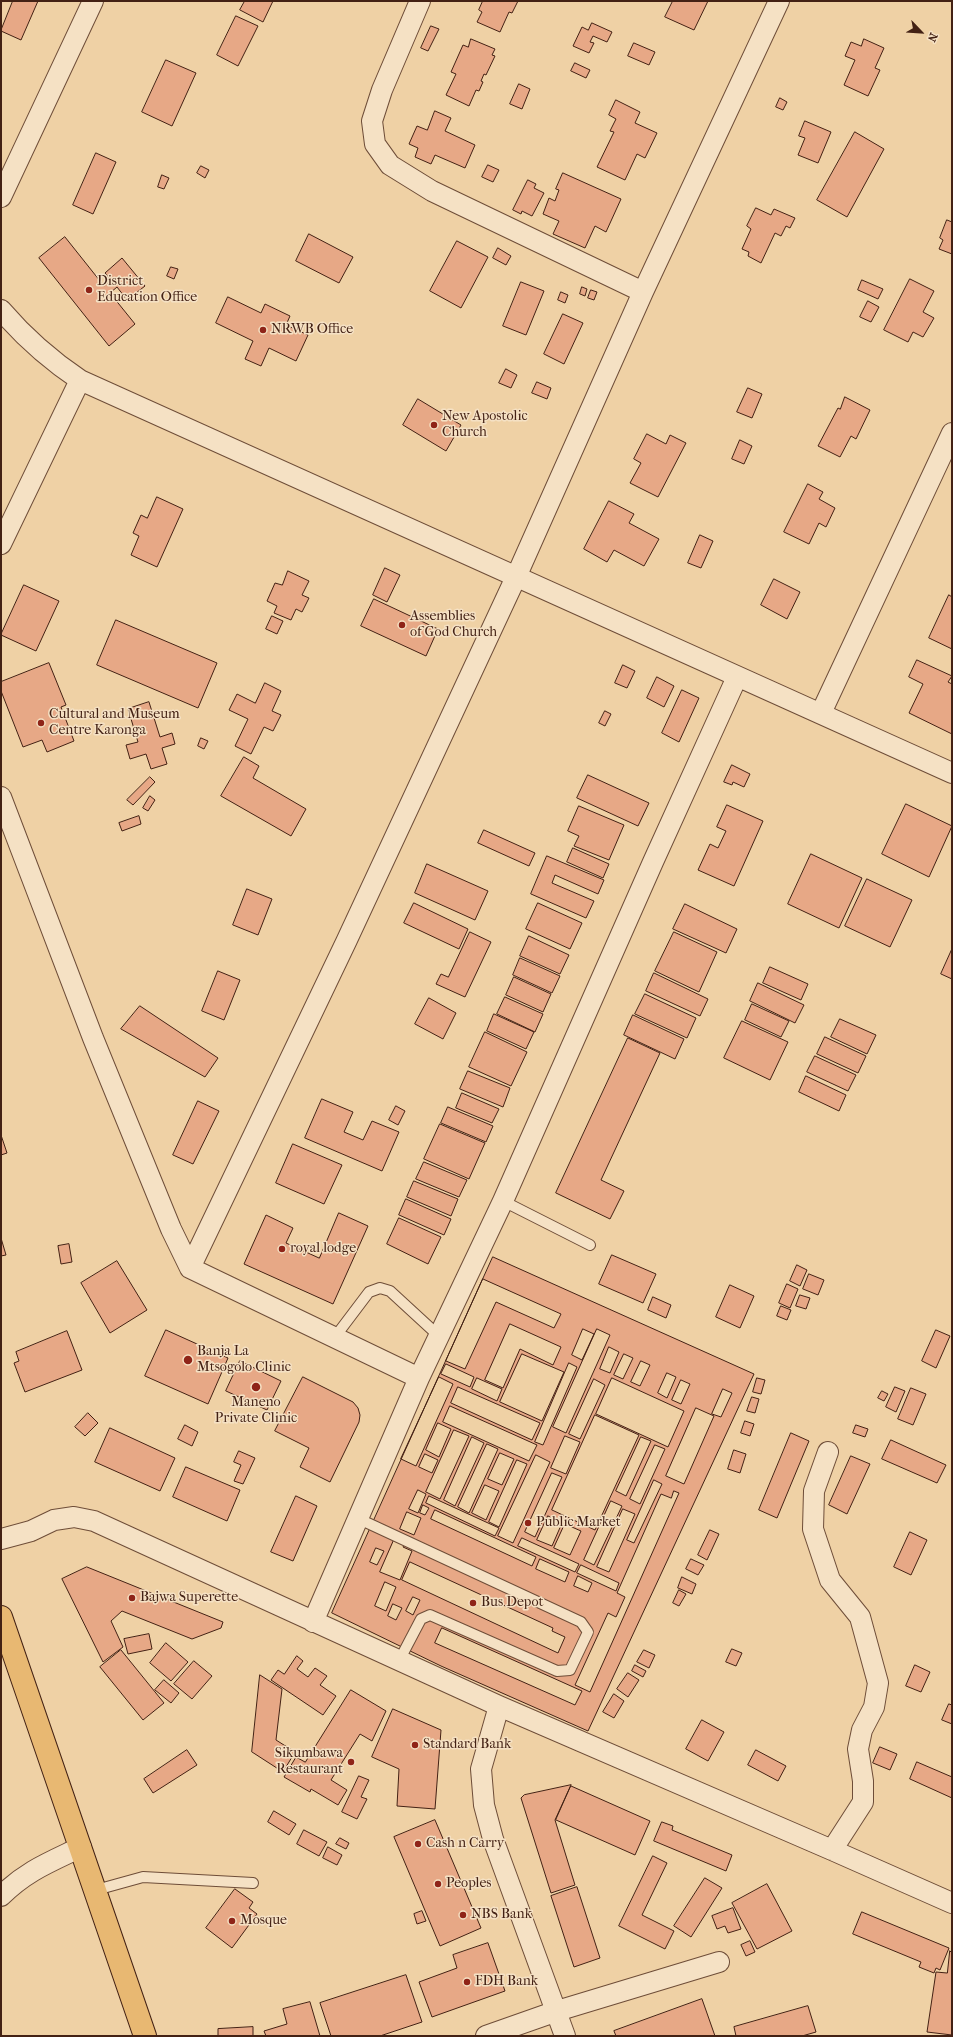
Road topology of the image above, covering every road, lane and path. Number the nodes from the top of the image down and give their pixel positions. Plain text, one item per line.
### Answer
1 (93, 1) edge
2 (420, 1) edge
3 (778, 1) edge
4 (1, 197) edge
5 (643, 292) junction
6 (1, 310) edge
7 (80, 380) junction
8 (952, 433) edge
9 (1, 544) edge
10 (516, 577) junction
11 (738, 677) junction
12 (821, 713) junction
13 (952, 773) edge
14 (1, 797) edge
15 (503, 1202) junction
16 (590, 1245) dead end
17 (190, 1268) junction
18 (335, 1337) junction
19 (440, 1337) junction
20 (419, 1378) junction
21 (828, 1452) dead end
22 (359, 1519) junction
23 (1, 1539) edge
24 (1, 1617) edge
25 (313, 1622) junction
26 (400, 1659) junction
27 (499, 1706) junction
28 (82, 1847) junction
29 (832, 1850) junction
30 (253, 1883) dead end
31 (96, 1890) junction
32 (1, 1896) edge
33 (952, 1904) edge
34 (719, 1962) dead end
35 (557, 2012) junction
36 (145, 2036) edge
37 (486, 2036) edge
38 (565, 2036) edge

1 - 4 street
2 - 5 street
3 - 5 street
5 - 10 street
6 - 7 street
7 - 9 street
7 - 10 street
8 - 12 street
10 - 11 street
10 - 17 street
11 - 12 street
11 - 15 street
12 - 13 street
14 - 17 street
15 - 16 lane
15 - 19 street
17 - 18 street
18 - 19 lane
18 - 20 street
19 - 20 street
20 - 22 street
21 - 29 street
22 - 25 street
22 - 26 lane
23 - 25 street
24 - 28 highway
25 - 26 street
26 - 27 street
27 - 29 street
27 - 35 street
28 - 31 highway
28 - 32 street
29 - 33 street
30 - 31 lane
31 - 36 highway
34 - 35 street
35 - 37 street
35 - 38 street

